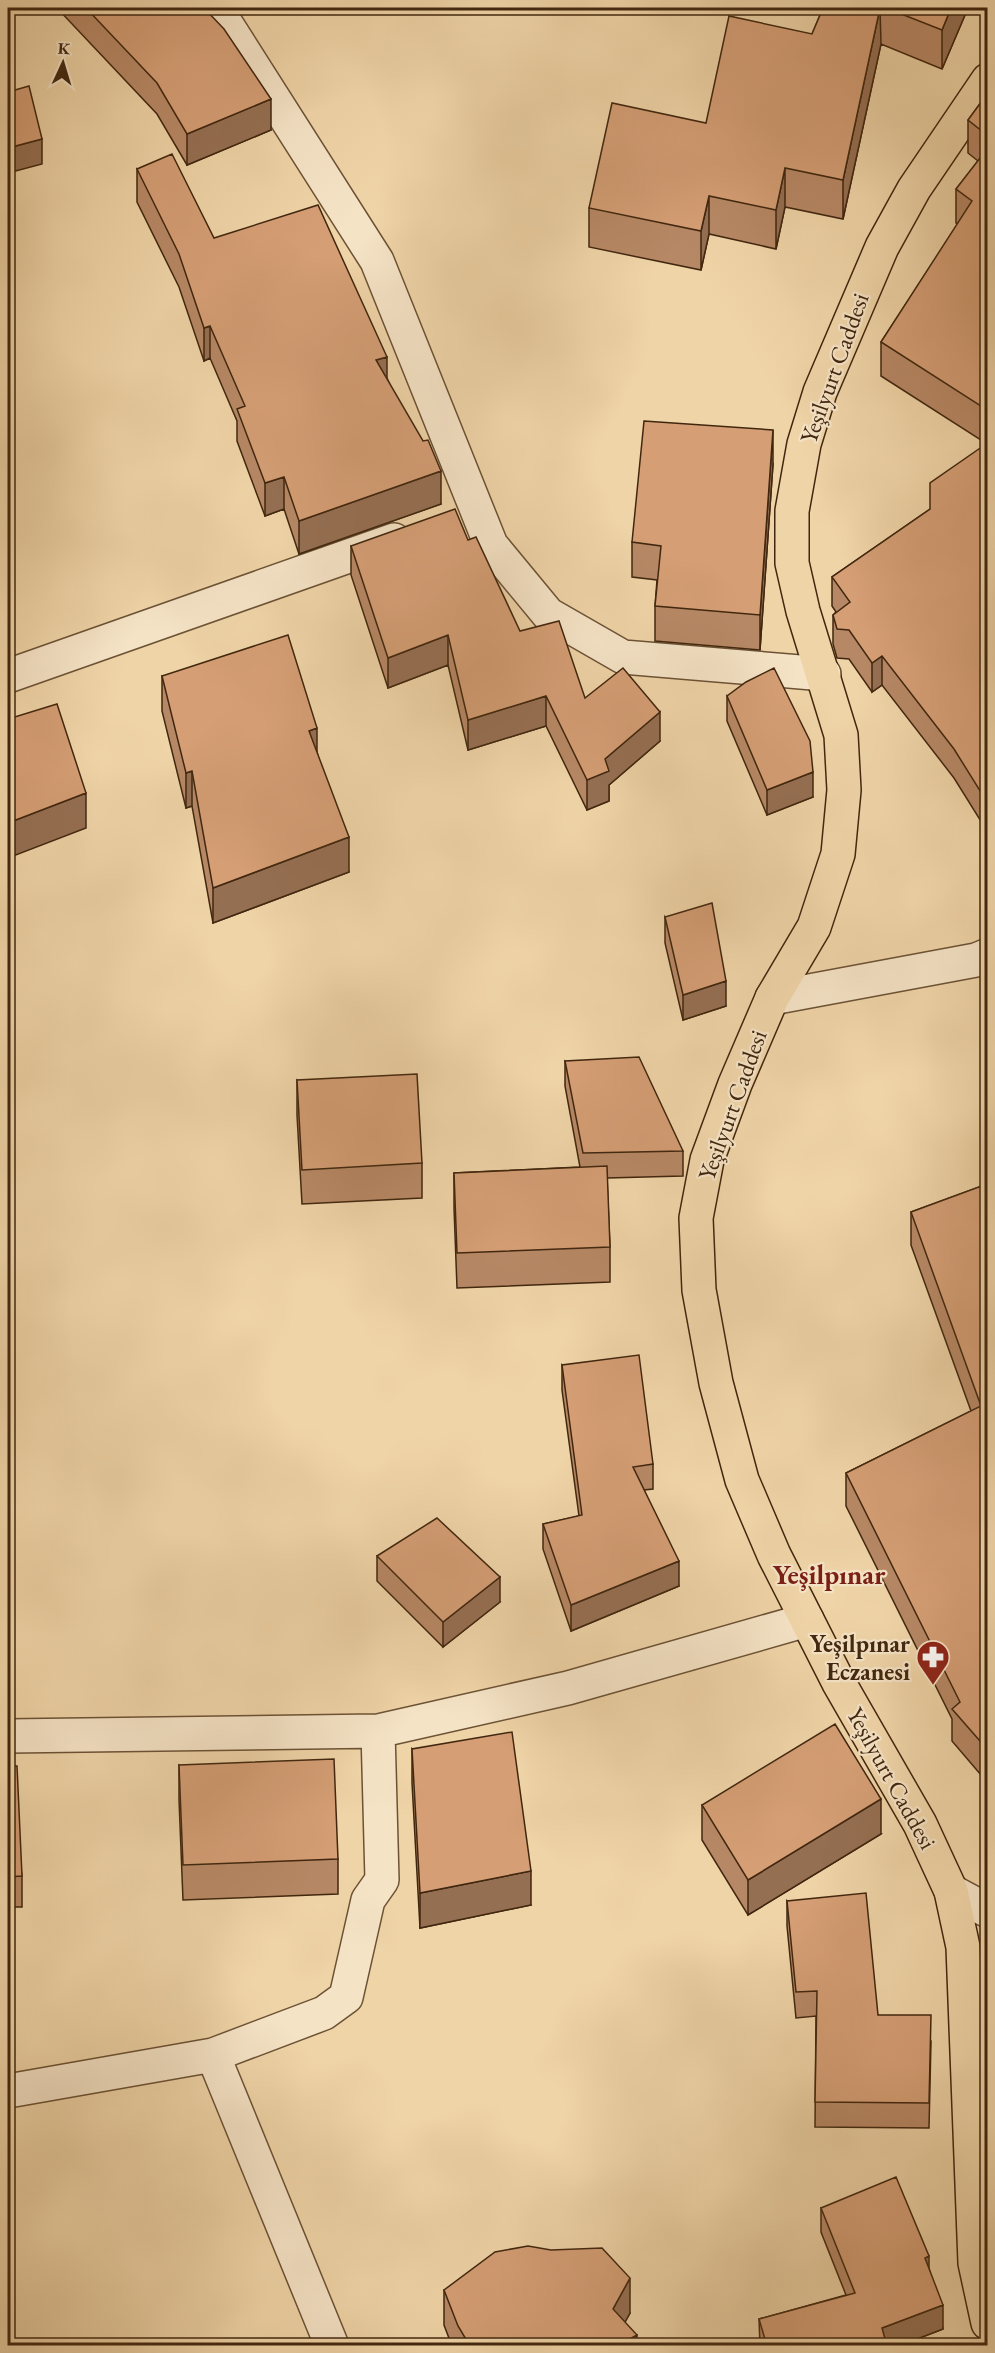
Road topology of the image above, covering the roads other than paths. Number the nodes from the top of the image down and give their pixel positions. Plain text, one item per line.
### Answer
1 (216, 8) edge
2 (987, 80) edge
3 (478, 511) junction
4 (824, 674) junction
5 (8, 676) edge
6 (987, 955) edge
7 (772, 998) junction
8 (807, 1620) junction
9 (378, 1731) junction
10 (8, 1736) edge
11 (951, 1891) junction
12 (987, 1911) edge
13 (213, 2055) junction
14 (8, 2091) edge
15 (987, 2323) edge
16 (332, 2346) edge

1 - 3 street
2 - 4 main road, Yeşilyurt Caddesi
3 - 4 street
3 - 5 street
4 - 7 main road, Yeşilyurt Caddesi
6 - 7 street
7 - 8 main road, Yeşilyurt Caddesi
8 - 9 street
8 - 11 main road, Yeşilyurt Caddesi
9 - 10 street
9 - 13 street
11 - 12 street
11 - 15 main road, Yeşilyurt Caddesi
13 - 14 street
13 - 16 street

